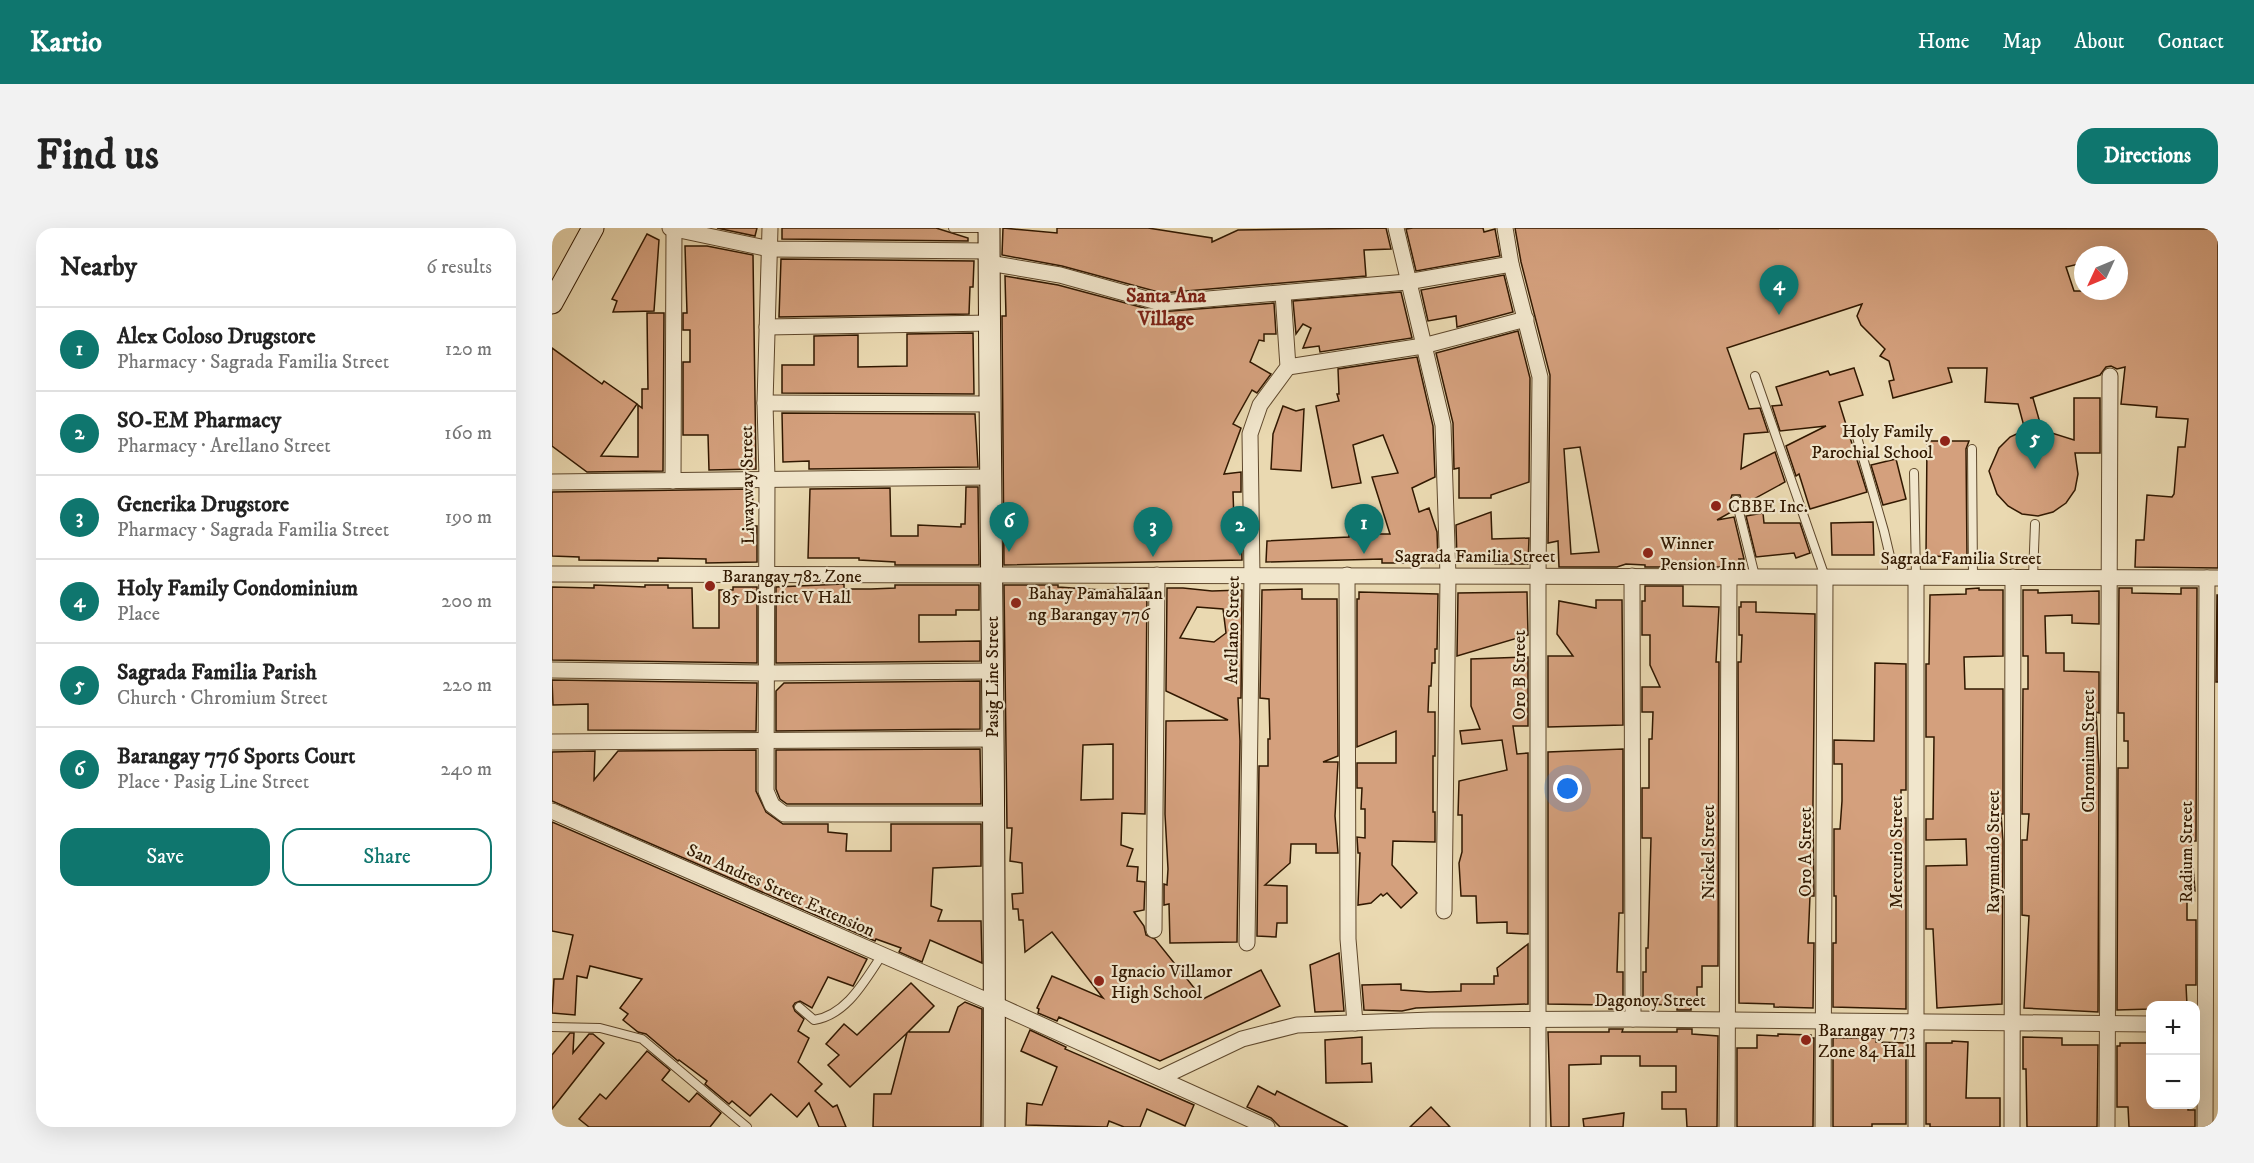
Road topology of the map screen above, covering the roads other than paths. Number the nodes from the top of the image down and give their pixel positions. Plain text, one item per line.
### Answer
1 (592, 228) edge
2 (770, 228) edge
3 (953, 228) edge
4 (989, 228) edge
5 (1396, 228) edge
6 (1505, 228) edge
7 (672, 229) edge
8 (770, 249) junction
9 (989, 257) junction
10 (1511, 264) junction
11 (1407, 282) junction
12 (1284, 292) junction
13 (552, 303) edge
14 (1526, 319) junction
15 (990, 323) junction
16 (767, 327) junction
17 (1424, 346) junction
18 (1288, 367) junction
19 (1755, 376) dead end
20 (2110, 376) dead end
21 (765, 403) junction
22 (991, 404) junction
23 (1857, 437) dead end
24 (1972, 449) dead end
25 (1914, 473) dead end
26 (991, 477) junction
27 (767, 478) junction
28 (674, 481) junction
29 (552, 482) edge
30 (1736, 500) dead end
31 (2035, 524) dead end
32 (767, 573) junction
33 (552, 574) edge
34 (992, 574) junction
35 (1157, 575) junction
36 (1252, 575) junction
37 (1347, 575) junction
38 (1448, 576) junction
39 (1538, 576) junction
40 (1632, 576) junction
41 (1729, 576) junction
42 (1755, 576) junction
43 (1826, 577) junction
44 (1893, 577) junction
45 (1916, 577) junction
46 (1973, 577) junction
47 (2013, 577) junction
48 (2033, 577) junction
49 (2109, 577) junction
50 (2212, 578) edge
51 (552, 670) edge
52 (991, 671) junction
53 (767, 673) junction
54 (993, 739) junction
55 (767, 741) junction
56 (552, 742) edge
57 (552, 811) edge
58 (994, 814) junction
59 (1444, 911) dead end
60 (1154, 930) dead end
61 (1247, 943) dead end
62 (882, 955) junction
63 (995, 1004) junction
64 (799, 1007) dead end
65 (1633, 1019) junction
66 (1539, 1020) junction
67 (1727, 1020) junction
68 (1823, 1021) junction
69 (1916, 1022) junction
70 (1355, 1023) junction
71 (2012, 1023) junction
72 (2106, 1024) junction
73 (2146, 1024) edge
74 (2206, 1025) edge
75 (552, 1027) edge
76 (1160, 1078) junction
77 (1263, 1126) edge
78 (747, 1127) edge
79 (994, 1127) edge
80 (1538, 1127) edge
81 (1727, 1127) edge
82 (1823, 1127) edge
83 (1916, 1127) edge
84 (2012, 1127) edge
85 (2107, 1127) edge
86 (2205, 1127) edge

1 - 13 main road
2 - 8 street, Liwayway Street
3 - 4 lane
4 - 9 main road, Pasig Line Street
5 - 11 street
6 - 10 street, Oro B Street
7 - 8 street
7 - 28 street
8 - 9 street
8 - 16 street, Liwayway Street
9 - 12 street
9 - 15 main road, Pasig Line Street
10 - 11 street
10 - 14 street, Oro B Street
11 - 12 street
11 - 17 street
12 - 18 street
14 - 17 street
14 - 39 street, Oro B Street
15 - 16 street
15 - 22 main road, Pasig Line Street
16 - 21 street, Liwayway Street
17 - 18 street
17 - 38 street
18 - 36 street, Arellano Street
19 - 43 lane
20 - 49 street, Chromium Street
21 - 22 street
21 - 27 street, Liwayway Street
22 - 26 main road, Pasig Line Street
23 - 44 lane
24 - 46 lane
25 - 45 lane
26 - 27 street
26 - 34 main road, Pasig Line Street
27 - 28 street
27 - 32 street, Liwayway Street
28 - 29 street
30 - 42 lane
31 - 48 lane
32 - 33 street, Sagrada Familia Street
32 - 34 street, Sagrada Familia Street
32 - 53 street, Liwayway Street
34 - 35 street, Sagrada Familia Street
34 - 52 main road, Pasig Line Street
35 - 36 street, Sagrada Familia Street
35 - 60 street
36 - 37 street, Sagrada Familia Street
36 - 61 street, Arellano Street
37 - 38 street, Sagrada Familia Street
37 - 70 street
38 - 39 street, Sagrada Familia Street
38 - 59 street
39 - 40 street, Sagrada Familia Street
39 - 66 street, Oro B Street
40 - 41 street, Sagrada Familia Street
40 - 65 street
41 - 42 street, Sagrada Familia Street
41 - 67 street, Nickel Street
42 - 43 street, Sagrada Familia Street
43 - 44 street, Sagrada Familia Street
43 - 68 street, Oro A Street
44 - 45 street, Sagrada Familia Street
45 - 46 street, Sagrada Familia Street
45 - 69 street, Mercurio Street
46 - 47 street, Sagrada Familia Street
47 - 48 street, Sagrada Familia Street
47 - 71 street, Raymundo Street
48 - 49 street, Sagrada Familia Street
49 - 50 street, Sagrada Familia Street
49 - 72 street, Chromium Street
50 - 74 street, Radium Street
51 - 53 street
52 - 53 street
52 - 54 main road, Pasig Line Street
53 - 55 street, Liwayway Street
54 - 55 street
54 - 58 main road, Pasig Line Street
55 - 56 street
55 - 58 street, Liwayway Street
57 - 62 street, San Andres Street Extension
58 - 63 main road, Pasig Line Street
62 - 63 street, San Andres Street Extension
62 - 64 lane
63 - 76 street, San Andres Street Extension
63 - 79 main road, Pasig Line Street
65 - 66 street, Dagonoy Street
65 - 67 street, Dagonoy Street
66 - 70 street, Dagonoy Street
66 - 80 street, Oro B Street
67 - 68 street, Dagonoy Street
67 - 81 street, Nickel Street
68 - 69 street, Dagonoy Street
68 - 82 street, Oro A Street
69 - 71 street, Dagonoy Street
69 - 83 street, Mercurio Street
70 - 76 street, Dagonoy Street
71 - 72 street, Dagonoy Street
71 - 84 street, Raymundo Street
72 - 73 street, Dagonoy Street
72 - 85 street, Chromium Street
74 - 86 street, Radium Street
75 - 78 lane
76 - 77 street, San Andres Street Extension

